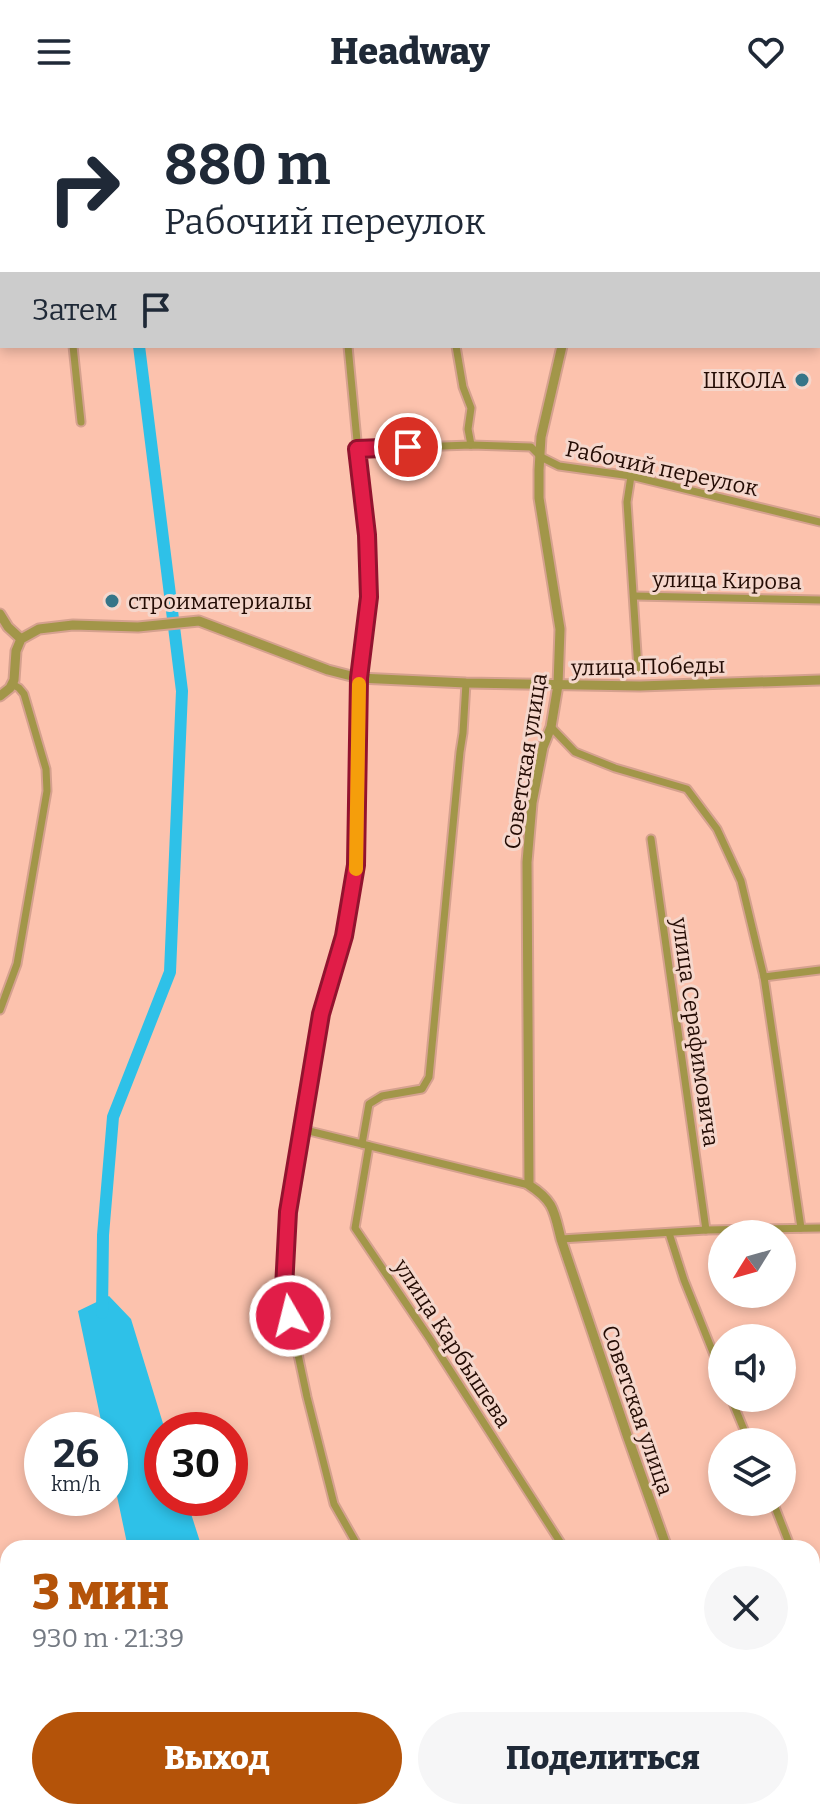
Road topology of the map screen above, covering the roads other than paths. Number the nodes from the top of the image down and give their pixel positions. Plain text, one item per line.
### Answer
1 (73, 348) edge
2 (348, 348) edge
3 (456, 348) edge
4 (562, 348) edge
5 (81, 422) dead end
6 (471, 445) junction
7 (357, 449) junction
8 (541, 457) junction
9 (631, 476) junction
10 (820, 522) edge
11 (634, 596) junction
12 (820, 600) edge
13 (0, 614) edge
14 (21, 639) junction
15 (638, 669) dead end
16 (359, 678) junction
17 (820, 680) edge
18 (466, 683) junction
19 (12, 684) junction
20 (558, 685) junction
21 (0, 696) edge
22 (551, 727) junction
23 (651, 839) dead end
24 (820, 970) edge
25 (0, 977) edge
26 (764, 977) junction
27 (12, 979) junction
28 (0, 1010) edge
29 (301, 1129) junction
30 (366, 1145) junction
31 (529, 1185) junction
32 (801, 1228) junction
33 (820, 1228) edge
34 (706, 1230) junction
35 (669, 1233) junction
36 (561, 1239) junction
37 (708, 1340) edge
38 (778, 1516) edge
39 (354, 1540) edge
40 (559, 1540) edge
41 (664, 1540) edge
42 (788, 1540) edge

1 - 5 street
2 - 7 street
3 - 6 street
4 - 8 street, Советская улица
6 - 7 street, Рабочий переулок
6 - 8 street, Рабочий переулок
7 - 16 street
8 - 9 street, Рабочий переулок
8 - 20 street, Советская улица
9 - 10 street, Рабочий переулок
9 - 11 street, улица Кирова
11 - 12 street, улица Кирова
11 - 15 street, улица Кирова
13 - 14 street
14 - 16 street, улица Победы
14 - 19 street
16 - 18 street, улица Победы
16 - 29 street
17 - 20 street, улица Победы
18 - 20 street, улица Победы
18 - 30 street, улица Карбышева
19 - 21 street
19 - 27 street
20 - 22 street, Советская улица
22 - 26 street
22 - 31 street, Советская улица
23 - 34 street, улица Серафимовича
24 - 26 street
25 - 27 street
26 - 32 street
27 - 28 street
29 - 30 street
29 - 39 street
30 - 31 street
30 - 40 street, улица Карбышева
31 - 36 street, Советская улица
32 - 33 street
32 - 34 street
34 - 35 street
35 - 36 street
35 - 37 street
36 - 41 street, Советская улица
38 - 42 street

